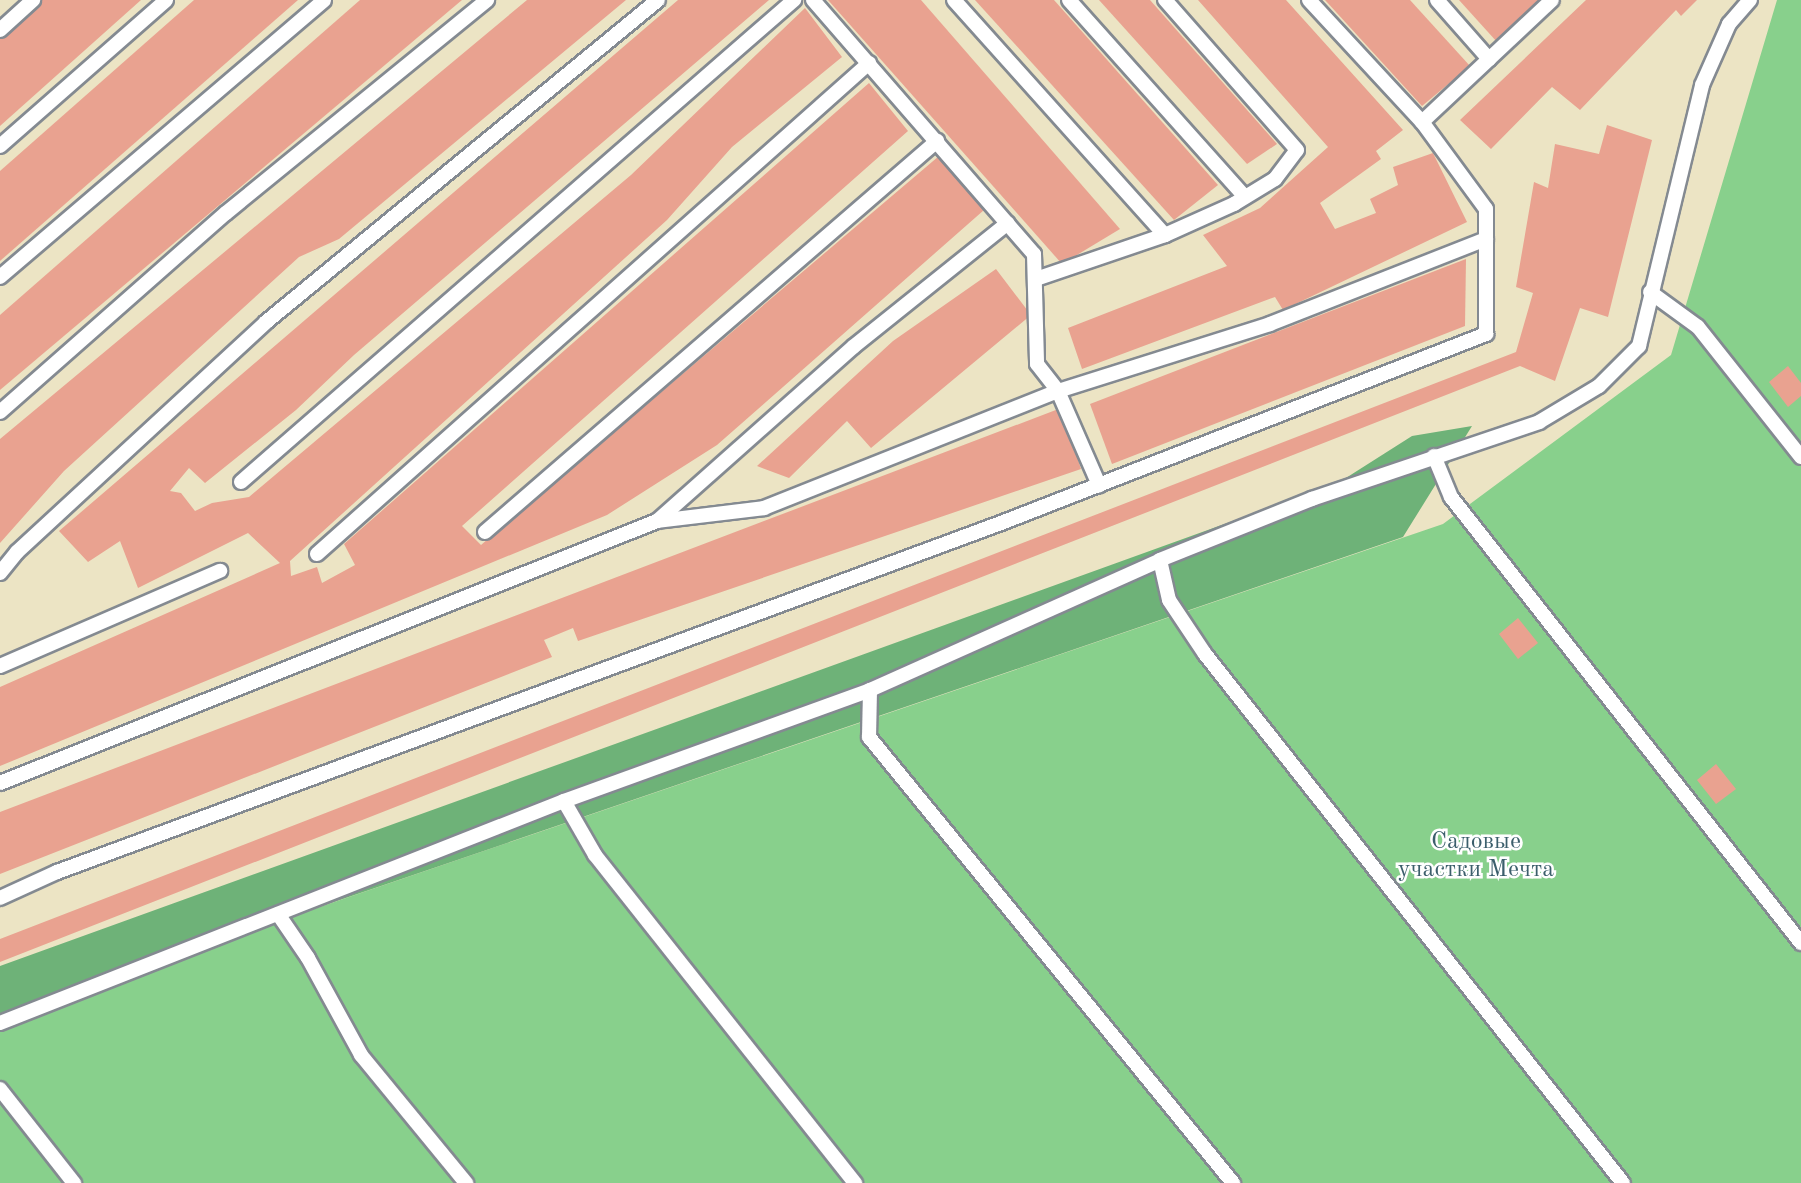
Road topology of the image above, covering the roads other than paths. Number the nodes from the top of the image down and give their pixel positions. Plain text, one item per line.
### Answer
1 (33, 0) edge
2 (166, 0) edge
3 (324, 0) edge
4 (487, 0) edge
5 (658, 0) edge
6 (794, 0) edge
7 (813, 0) edge
8 (954, 0) edge
9 (1069, 0) edge
10 (1165, 0) edge
11 (1309, 0) edge
12 (1437, 0) edge
13 (1552, 0) edge
14 (1750, 0) edge
15 (0, 30) edge
16 (1489, 59) junction
17 (869, 63) junction
18 (1422, 123) junction
19 (937, 141) junction
20 (0, 146) edge
21 (1245, 197) junction
22 (1008, 223) junction
23 (1165, 235) junction
24 (1486, 239) junction
25 (0, 277) edge
26 (1036, 279) junction
27 (1650, 292) junction
28 (1059, 391) junction
29 (0, 412) edge
30 (1434, 456) junction
31 (1801, 457) edge
32 (241, 482) dead end
33 (1099, 485) junction
34 (657, 520) junction
35 (485, 532) dead end
36 (317, 554) dead end
37 (1160, 560) junction
38 (220, 571) dead end
39 (0, 573) edge
40 (0, 666) edge
41 (870, 690) junction
42 (0, 783) edge
43 (564, 801) junction
44 (0, 898) edge
45 (278, 914) junction
46 (1801, 942) edge
47 (0, 1023) edge
48 (0, 1089) edge
49 (74, 1183) edge
50 (466, 1183) edge
51 (855, 1183) edge
52 (1233, 1183) edge
53 (1623, 1183) edge

1 - 15 lane
2 - 20 lane
3 - 25 lane
4 - 29 lane
5 - 39 lane
6 - 32 lane
7 - 17 lane
8 - 23 lane
9 - 21 lane
10 - 21 lane
11 - 18 lane
12 - 16 lane
13 - 16 lane
14 - 27 lane
16 - 18 lane
17 - 19 lane
17 - 36 lane
18 - 24 lane
19 - 22 lane
19 - 35 lane
21 - 23 lane
22 - 26 lane
22 - 34 lane
23 - 26 lane
24 - 28 lane
24 - 33 lane
26 - 28 lane
27 - 30 lane
27 - 31 lane
28 - 33 lane
28 - 34 lane
30 - 37 lane
30 - 46 lane
33 - 44 lane
34 - 42 lane
37 - 41 lane
37 - 53 lane
38 - 40 lane
41 - 43 lane
41 - 52 lane
43 - 45 lane
43 - 51 lane
45 - 47 lane
45 - 50 lane
48 - 49 lane

